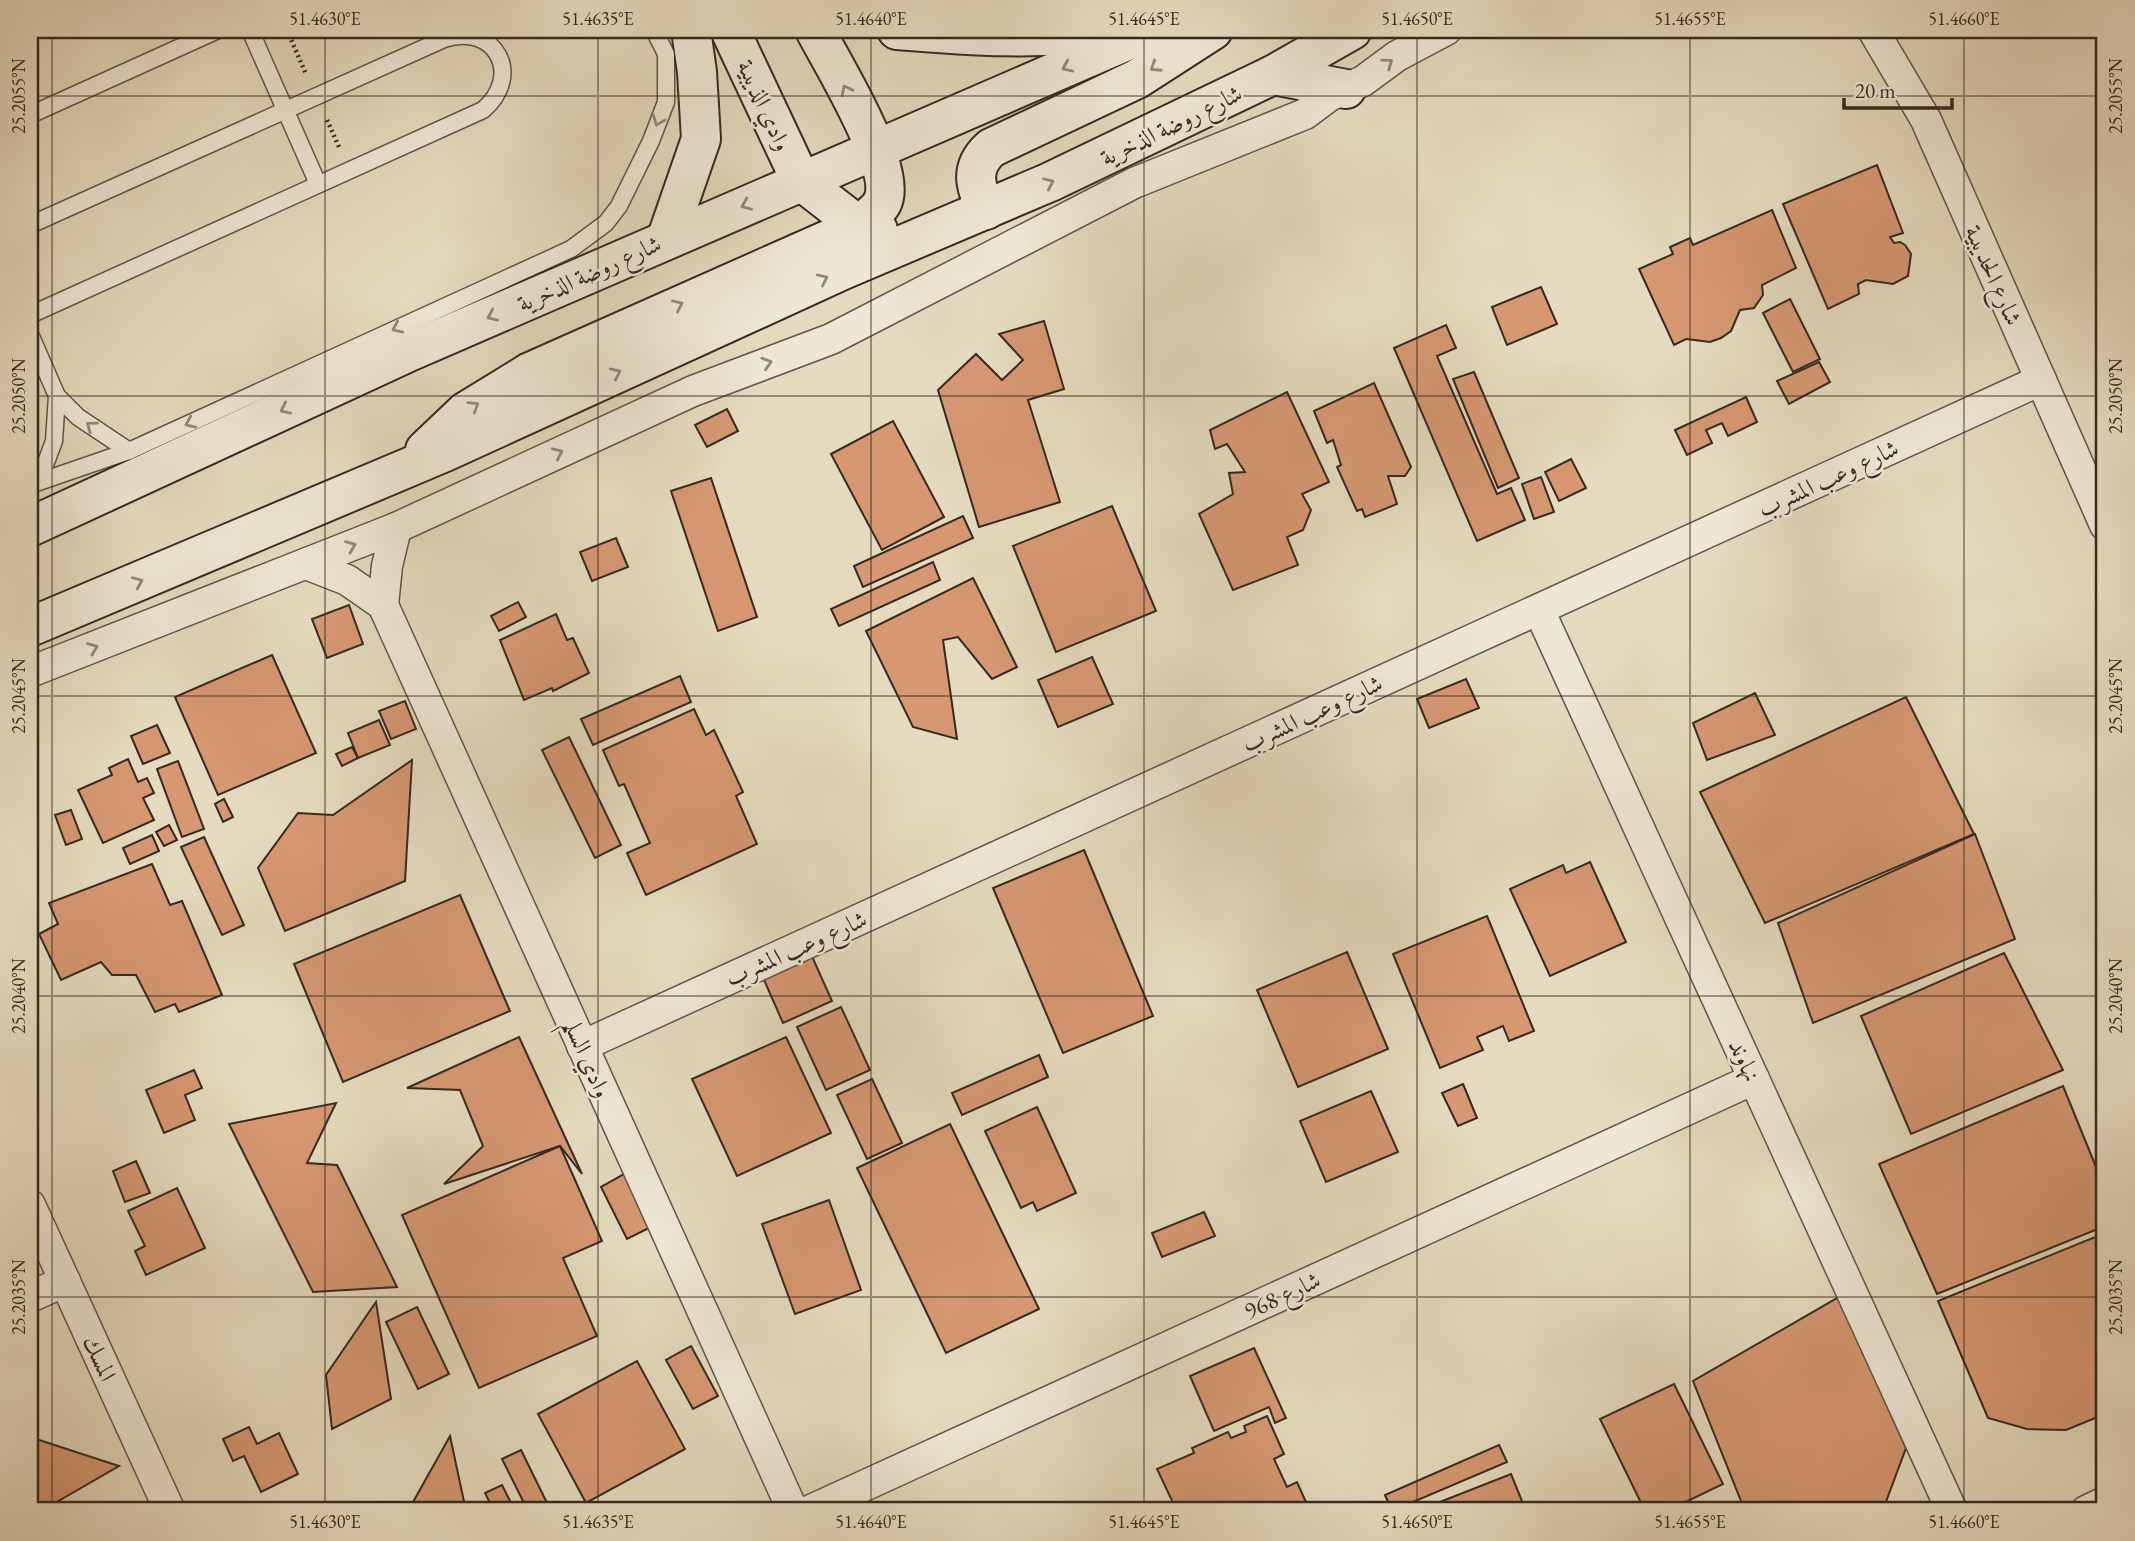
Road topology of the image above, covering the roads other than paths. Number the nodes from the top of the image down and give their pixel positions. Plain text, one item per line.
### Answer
1 (218, 30) edge
2 (250, 30) edge
3 (654, 30) edge
4 (691, 30) edge
5 (730, 30) edge
6 (815, 30) edge
7 (897, 30) edge
8 (1113, 30) edge
9 (1152, 30) edge
10 (1213, 30) edge
11 (1352, 30) edge
12 (1446, 30) edge
13 (1873, 30) edge
14 (1273, 75) junction
15 (1346, 89) junction
16 (284, 111) junction
17 (30, 115) edge
18 (877, 150) junction
19 (801, 181) junction
20 (318, 184) junction
21 (986, 210) junction
22 (30, 225) edge
23 (859, 226) junction
24 (945, 229) junction
25 (666, 240) junction
26 (30, 315) edge
27 (30, 334) edge
28 (2041, 380) junction
29 (57, 396) junction
30 (129, 450) junction
31 (406, 468) junction
32 (34, 483) edge
33 (2105, 525) edge
34 (30, 527) edge
35 (396, 528) junction
36 (306, 564) junction
37 (383, 605) junction
38 (1539, 610) junction
39 (30, 627) edge
40 (30, 673) edge
41 (582, 1045) junction
42 (1754, 1079) junction
43 (30, 1205) edge
44 (65, 1282) junction
45 (30, 1297) edge
46 (2105, 1502) edge
47 (170, 1511) edge
48 (793, 1511) edge
49 (809, 1511) edge
50 (1952, 1511) edge
51 (2086, 1511) edge

1 - 17 lane
2 - 16 lane
3 -> 30 lane
4 - 25 street
5 - 19 street, وادي الذيبية
18 -> 6 street
7 - 8 street
9 -> 18 street, شارع روضة الذخرية
10 -> 21 street
11 - 14 street, شارع روضة الذخرية
15 -> 12 street
13 - 28 street, شارع الحديبية
14 - 15 street
21 -> 14 street, شارع روضة الذخرية
35 -> 15 street
16 - 20 lane
16 - 20 lane
16 - 22 lane
18 - 19 street, شارع روضة الذخرية
18 - 23 street
19 - 23 street
19 -> 25 street, شارع روضة الذخرية
20 - 26 lane
21 - 24 street, شارع روضة الذخرية
23 - 24 street
31 -> 23 street
31 -> 24 street, شارع روضة الذخرية
25 -> 34 street, شارع روضة الذخرية
27 - 29 lane
28 - 33 street, شارع الحديبية
28 - 38 street, شارع وعب المشرب
30 -> 29 lane
29 - 32 lane
30 - 32 lane
39 -> 31 street, شارع روضة الذخرية
36 -> 35 street
35 - 37 street
36 - 37 street
40 -> 36 street
37 - 41 street, وادي السلم
38 - 41 street, شارع وعب المشرب
38 - 42 street, نهاوند
41 - 48 street, وادي السلم
42 - 49 street, شارع 968
42 - 50 street, نهاوند
43 - 44 street, المسك
44 - 45 street
44 - 47 street, المسك
46 - 51 street

